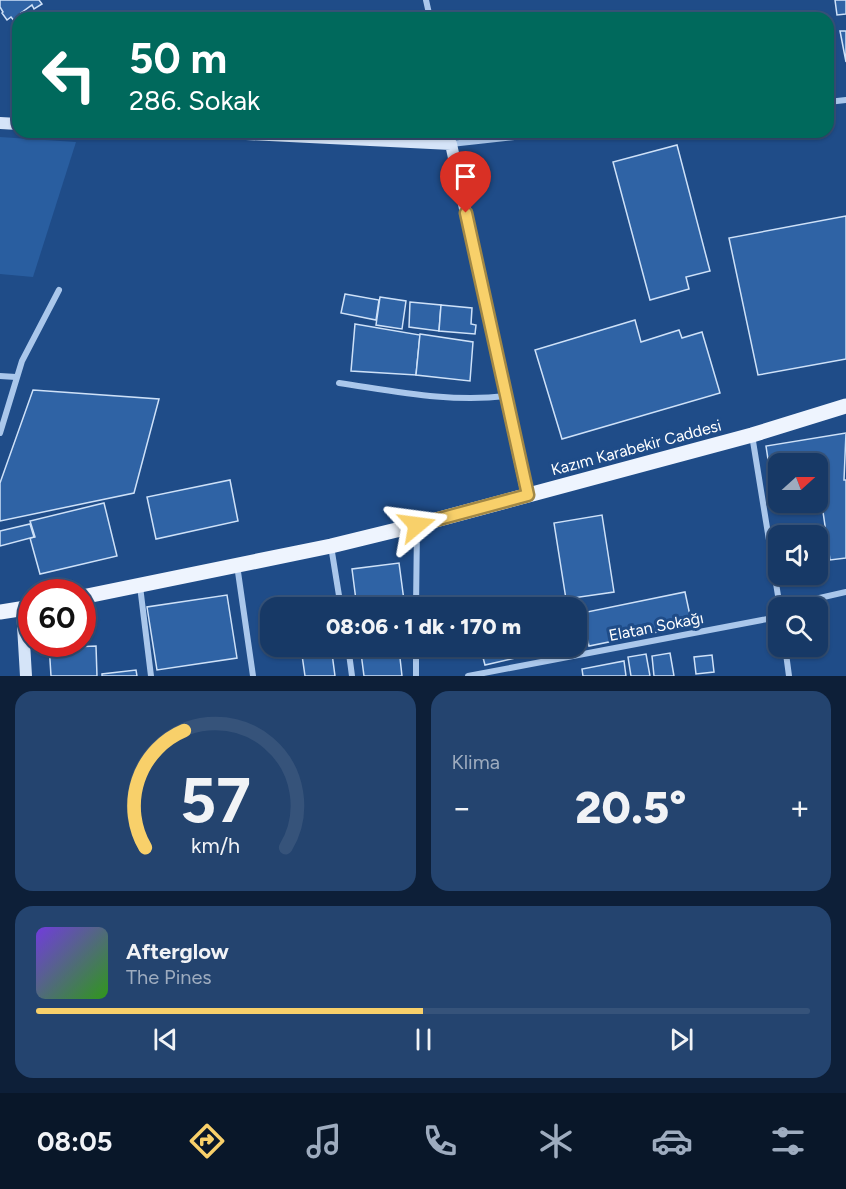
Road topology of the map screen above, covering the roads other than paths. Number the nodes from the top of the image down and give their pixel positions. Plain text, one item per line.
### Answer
1 (450, 138) edge
2 (58, 290) dead end
3 (0, 376) edge
4 (16, 377) junction
5 (339, 383) dead end
6 (506, 396) junction
7 (846, 406) edge
8 (0, 433) edge
9 (752, 435) junction
10 (528, 495) junction
11 (417, 525) junction
12 (331, 546) junction
13 (237, 565) junction
14 (140, 585) junction
15 (846, 592) edge
16 (96, 594) edge
17 (339, 597) edge
18 (416, 597) edge
19 (778, 597) edge
20 (824, 597) edge
21 (18, 609) edge
22 (0, 612) edge
23 (768, 619) edge
24 (26, 657) edge
25 (349, 657) edge
26 (416, 657) edge
27 (786, 657) edge
28 (26, 676) edge
29 (151, 676) edge
30 (253, 676) edge
31 (352, 676) edge
32 (416, 676) edge
33 (468, 676) edge
34 (789, 676) edge

1 - 6 street
2 - 4 street
3 - 4 street
4 - 8 street
5 - 6 street
6 - 10 street
7 - 9 main road, Kazım Karabekir Caddesi
9 - 10 main road, Kazım Karabekir Caddesi
9 - 19 street
10 - 11 main road, Kazım Karabekir Caddesi
11 - 12 main road, Kazım Karabekir Caddesi
11 - 18 street
12 - 13 main road, Kazım Karabekir Caddesi
12 - 17 street
13 - 14 main road, Kazım Karabekir Caddesi
13 - 30 street
14 - 16 main road, Kazım Karabekir Caddesi
14 - 29 street
15 - 20 street
21 - 22 main road
23 - 33 street, Elatan Sokağı
24 - 28 street
25 - 31 street
26 - 32 street
27 - 34 street

